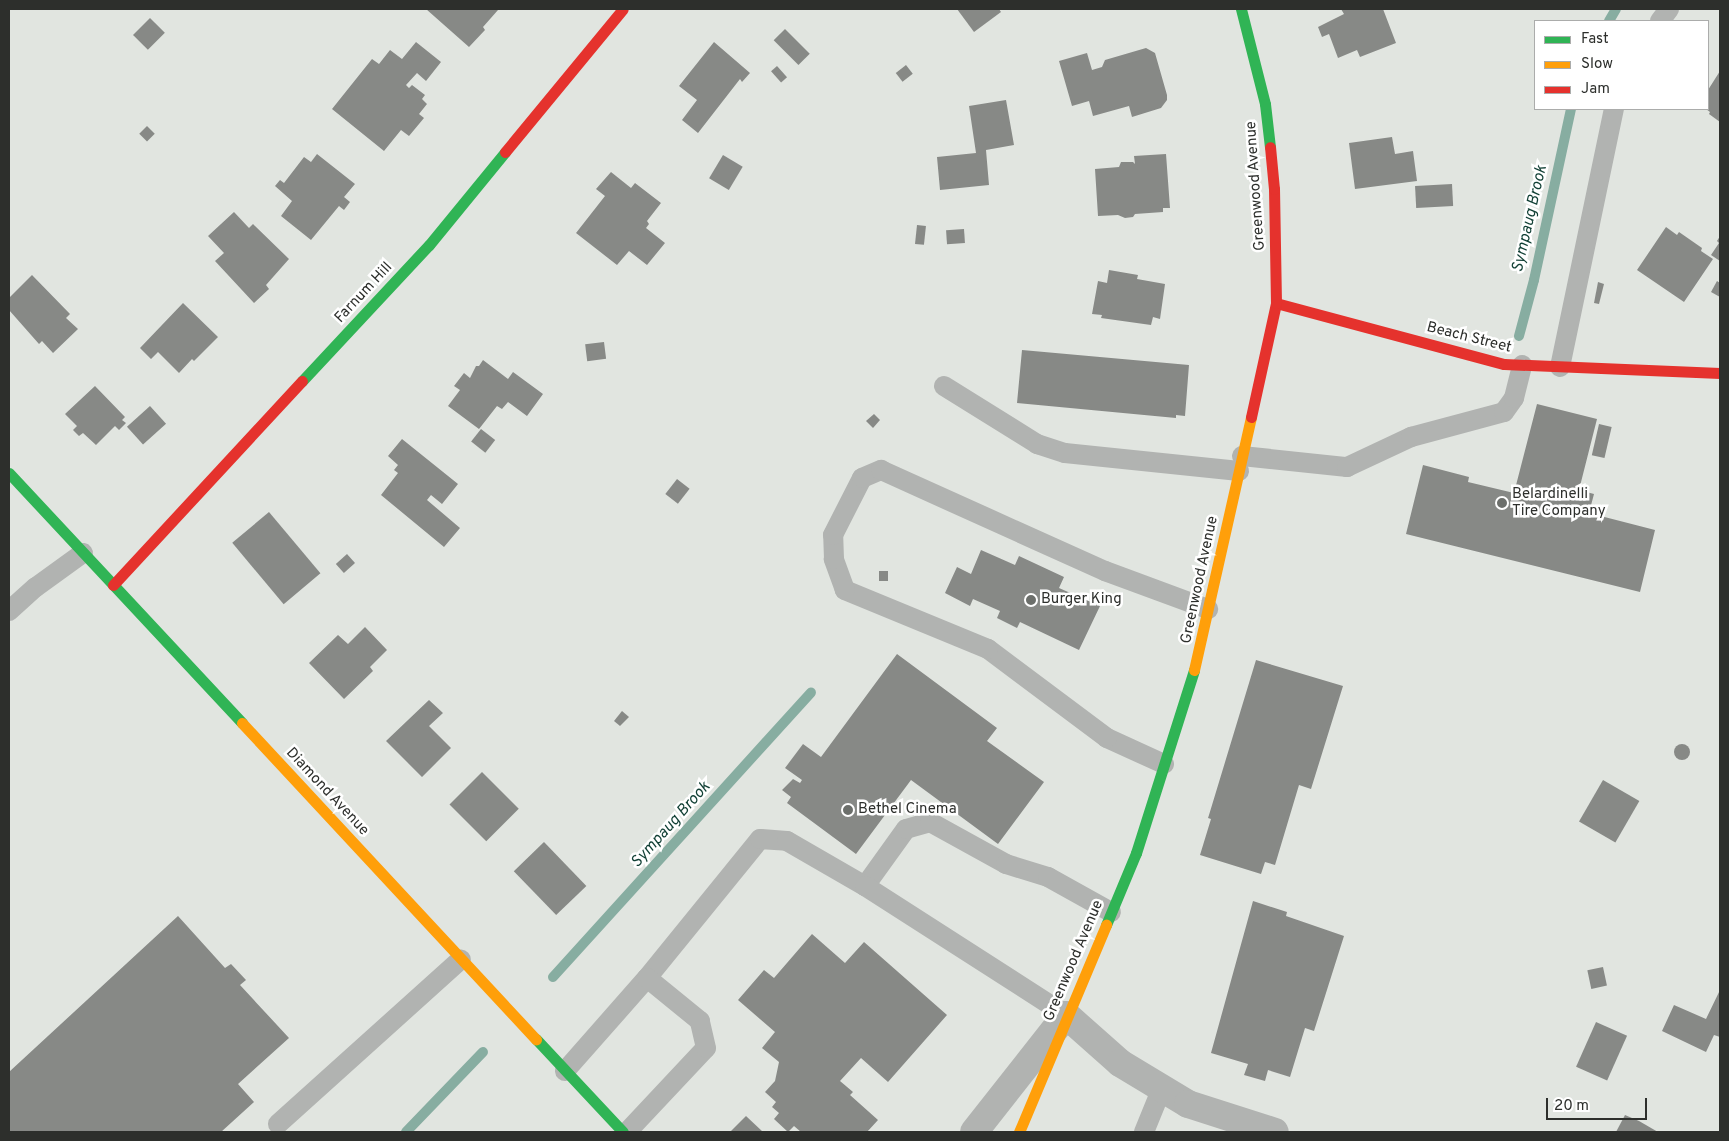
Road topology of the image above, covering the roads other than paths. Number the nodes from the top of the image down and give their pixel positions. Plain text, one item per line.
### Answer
1 (623, 9) edge
2 (1241, 9) edge
3 (1669, 9) edge
4 (1661, 20) edge
5 (1614, 110) edge
6 (1276, 303) junction
7 (1522, 365) junction
8 (1560, 366) junction
9 (1720, 373) edge
10 (944, 386) dead end
11 (1240, 464) junction
12 (9, 473) edge
13 (83, 553) junction
14 (113, 585) junction
15 (1208, 609) junction
16 (9, 611) edge
17 (1164, 764) junction
18 (864, 886) junction
19 (1111, 912) junction
20 (462, 959) junction
21 (646, 978) junction
22 (1066, 1016) junction
23 (565, 1071) junction
24 (1162, 1088) junction
25 (278, 1124) dead end
26 (1226, 1125) edge
27 (623, 1132) edge
28 (627, 1132) edge
29 (974, 1132) edge
30 (1019, 1132) edge
31 (1144, 1132) edge
32 (1275, 1132) edge

1 - 14 street, Farnum Hill
2 - 6 street, Greenwood Avenue
3 - 4 lane
5 - 8 lane
6 - 7 street, Beach Street
6 - 11 street, Greenwood Avenue
7 - 8 street, Beach Street
7 - 11 lane
8 - 9 street, Beach Street
10 - 11 lane
11 - 15 street, Greenwood Avenue
12 - 13 street, Diamond Avenue
13 - 14 street, Diamond Avenue
13 - 16 lane
14 - 20 street, Diamond Avenue
15 - 17 street, Greenwood Avenue
15 - 17 lane
17 - 19 street, Greenwood Avenue
18 - 19 lane
18 - 21 lane
18 - 22 lane
19 - 22 street, Greenwood Avenue
20 - 23 street, Diamond Avenue
20 - 25 lane
21 - 23 lane
21 - 28 lane
22 - 24 street
22 - 29 street
22 - 30 street, Greenwood Avenue
23 - 27 street, Diamond Avenue
24 - 26 street
24 - 31 lane
26 - 32 street

